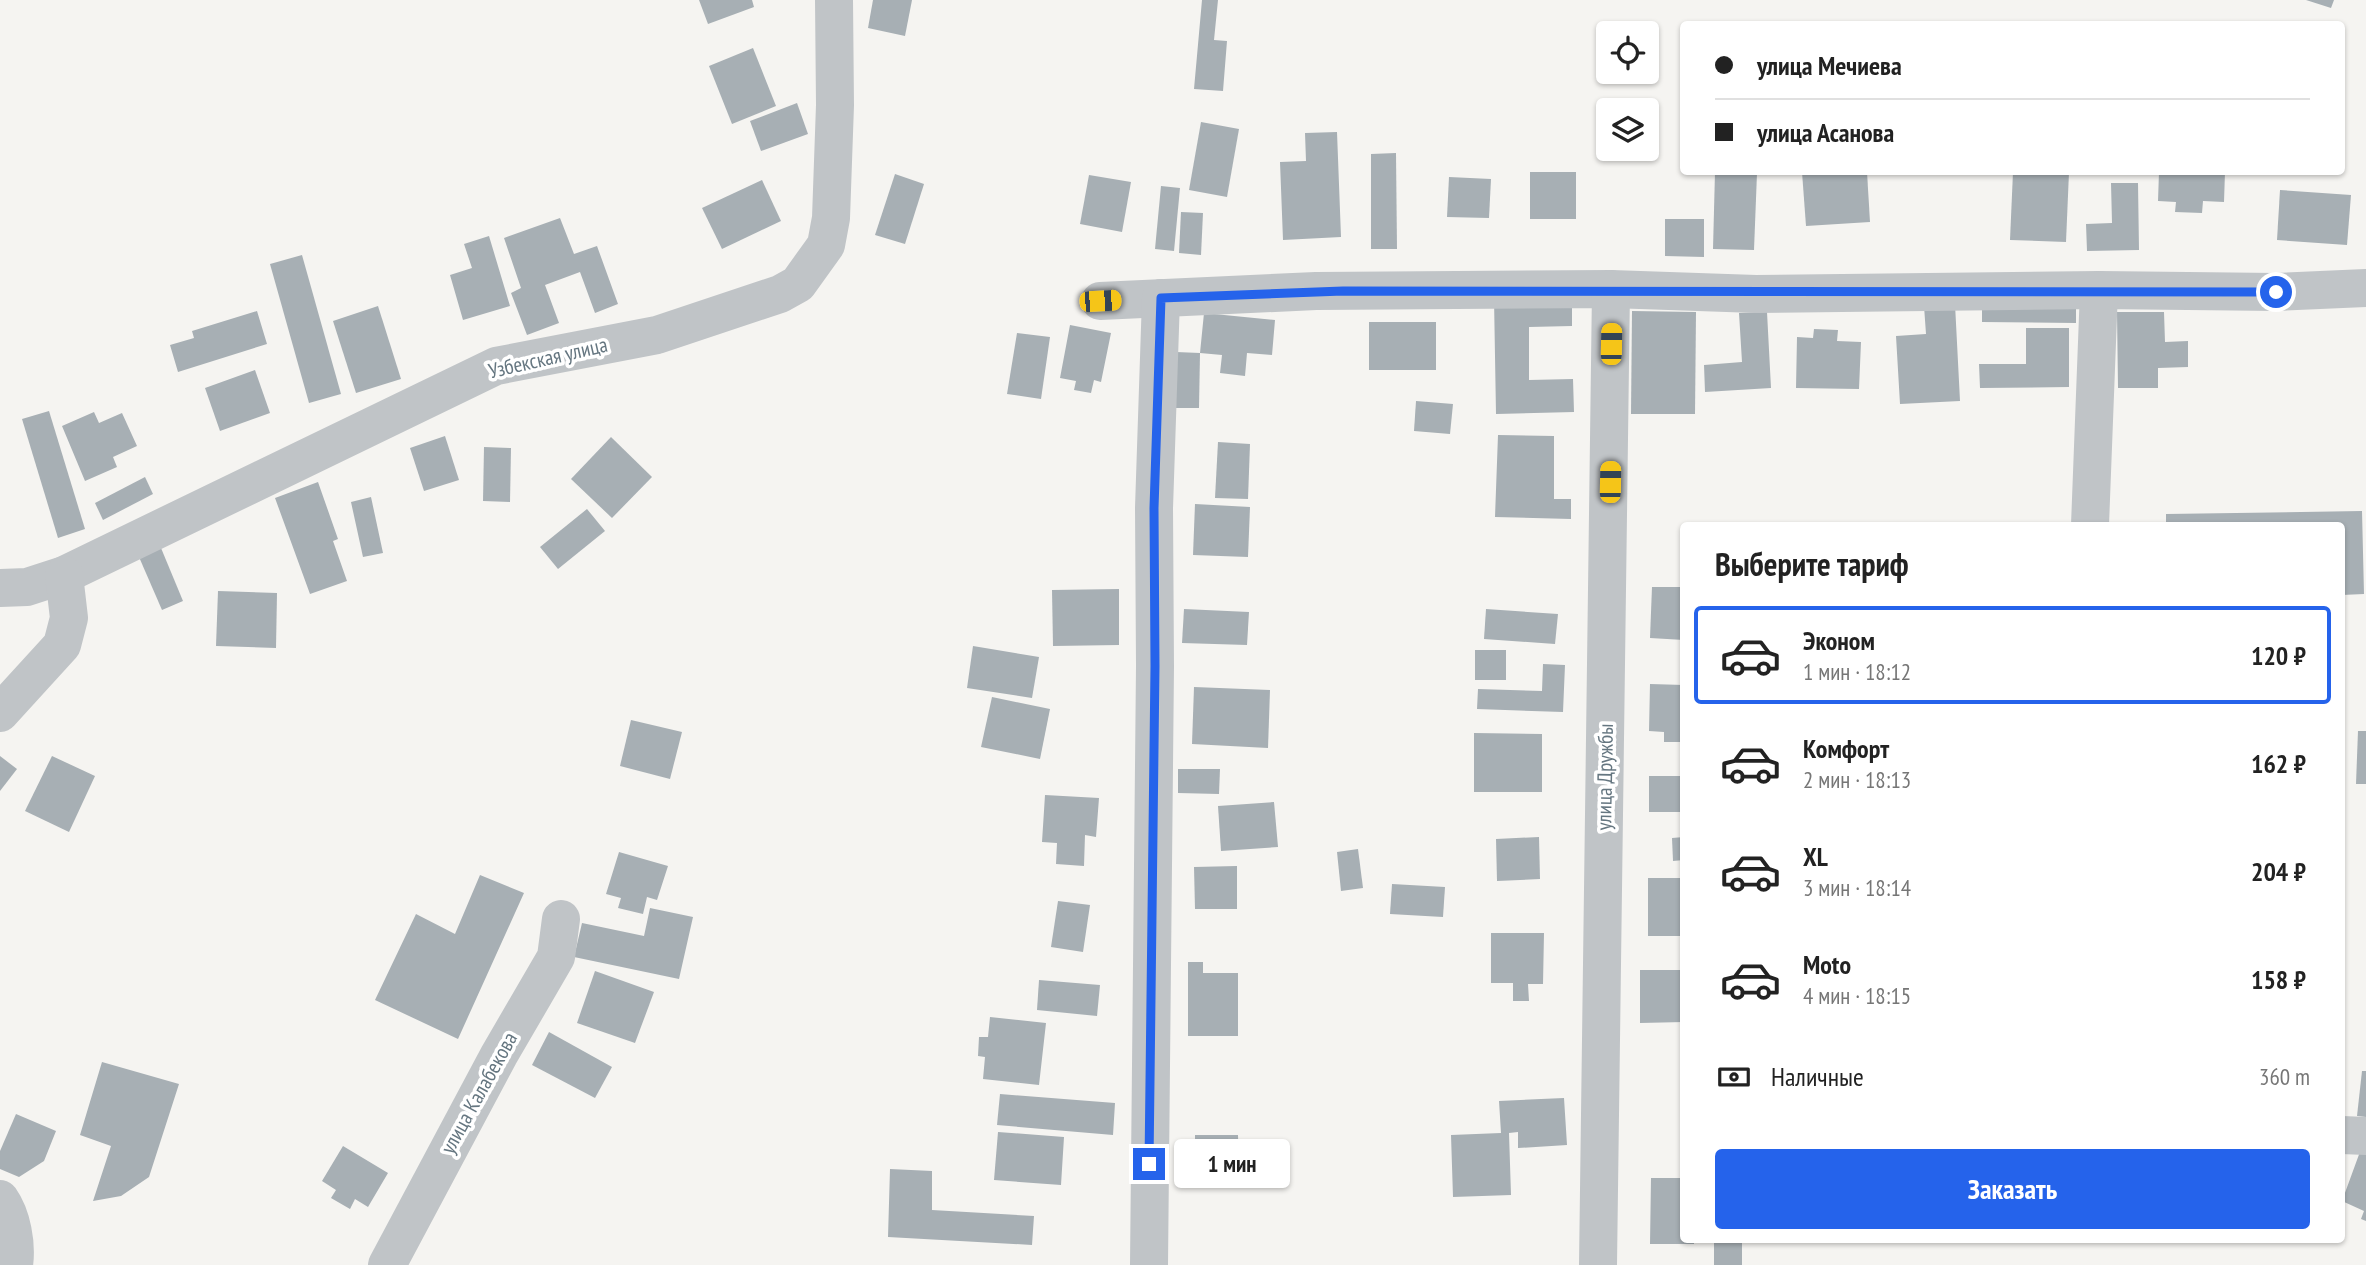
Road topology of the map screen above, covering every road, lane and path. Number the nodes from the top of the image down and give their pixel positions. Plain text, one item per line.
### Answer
1 (834, 0) edge
2 (2366, 288) edge
3 (1611, 289) junction
4 (2099, 290) junction
5 (1161, 298) junction
6 (1100, 301) dead end
7 (2090, 522) edge
8 (64, 575) junction
9 (0, 588) edge
10 (0, 713) edge
11 (561, 919) dead end
12 (2345, 1135) edge
13 (2366, 1136) edge
14 (0, 1199) edge
15 (14, 1265) edge
16 (387, 1265) edge
17 (1149, 1265) edge
18 (1598, 1265) edge

1 - 8 street, Узбекская улица
2 - 4 street
3 - 4 street
3 - 5 street
3 - 18 street, улица Дружбы
4 - 7 street
5 - 6 street
5 - 17 street
8 - 9 street, Узбекская улица
8 - 10 street
11 - 16 street, улица Калабекова
12 - 13 street
14 - 15 street

